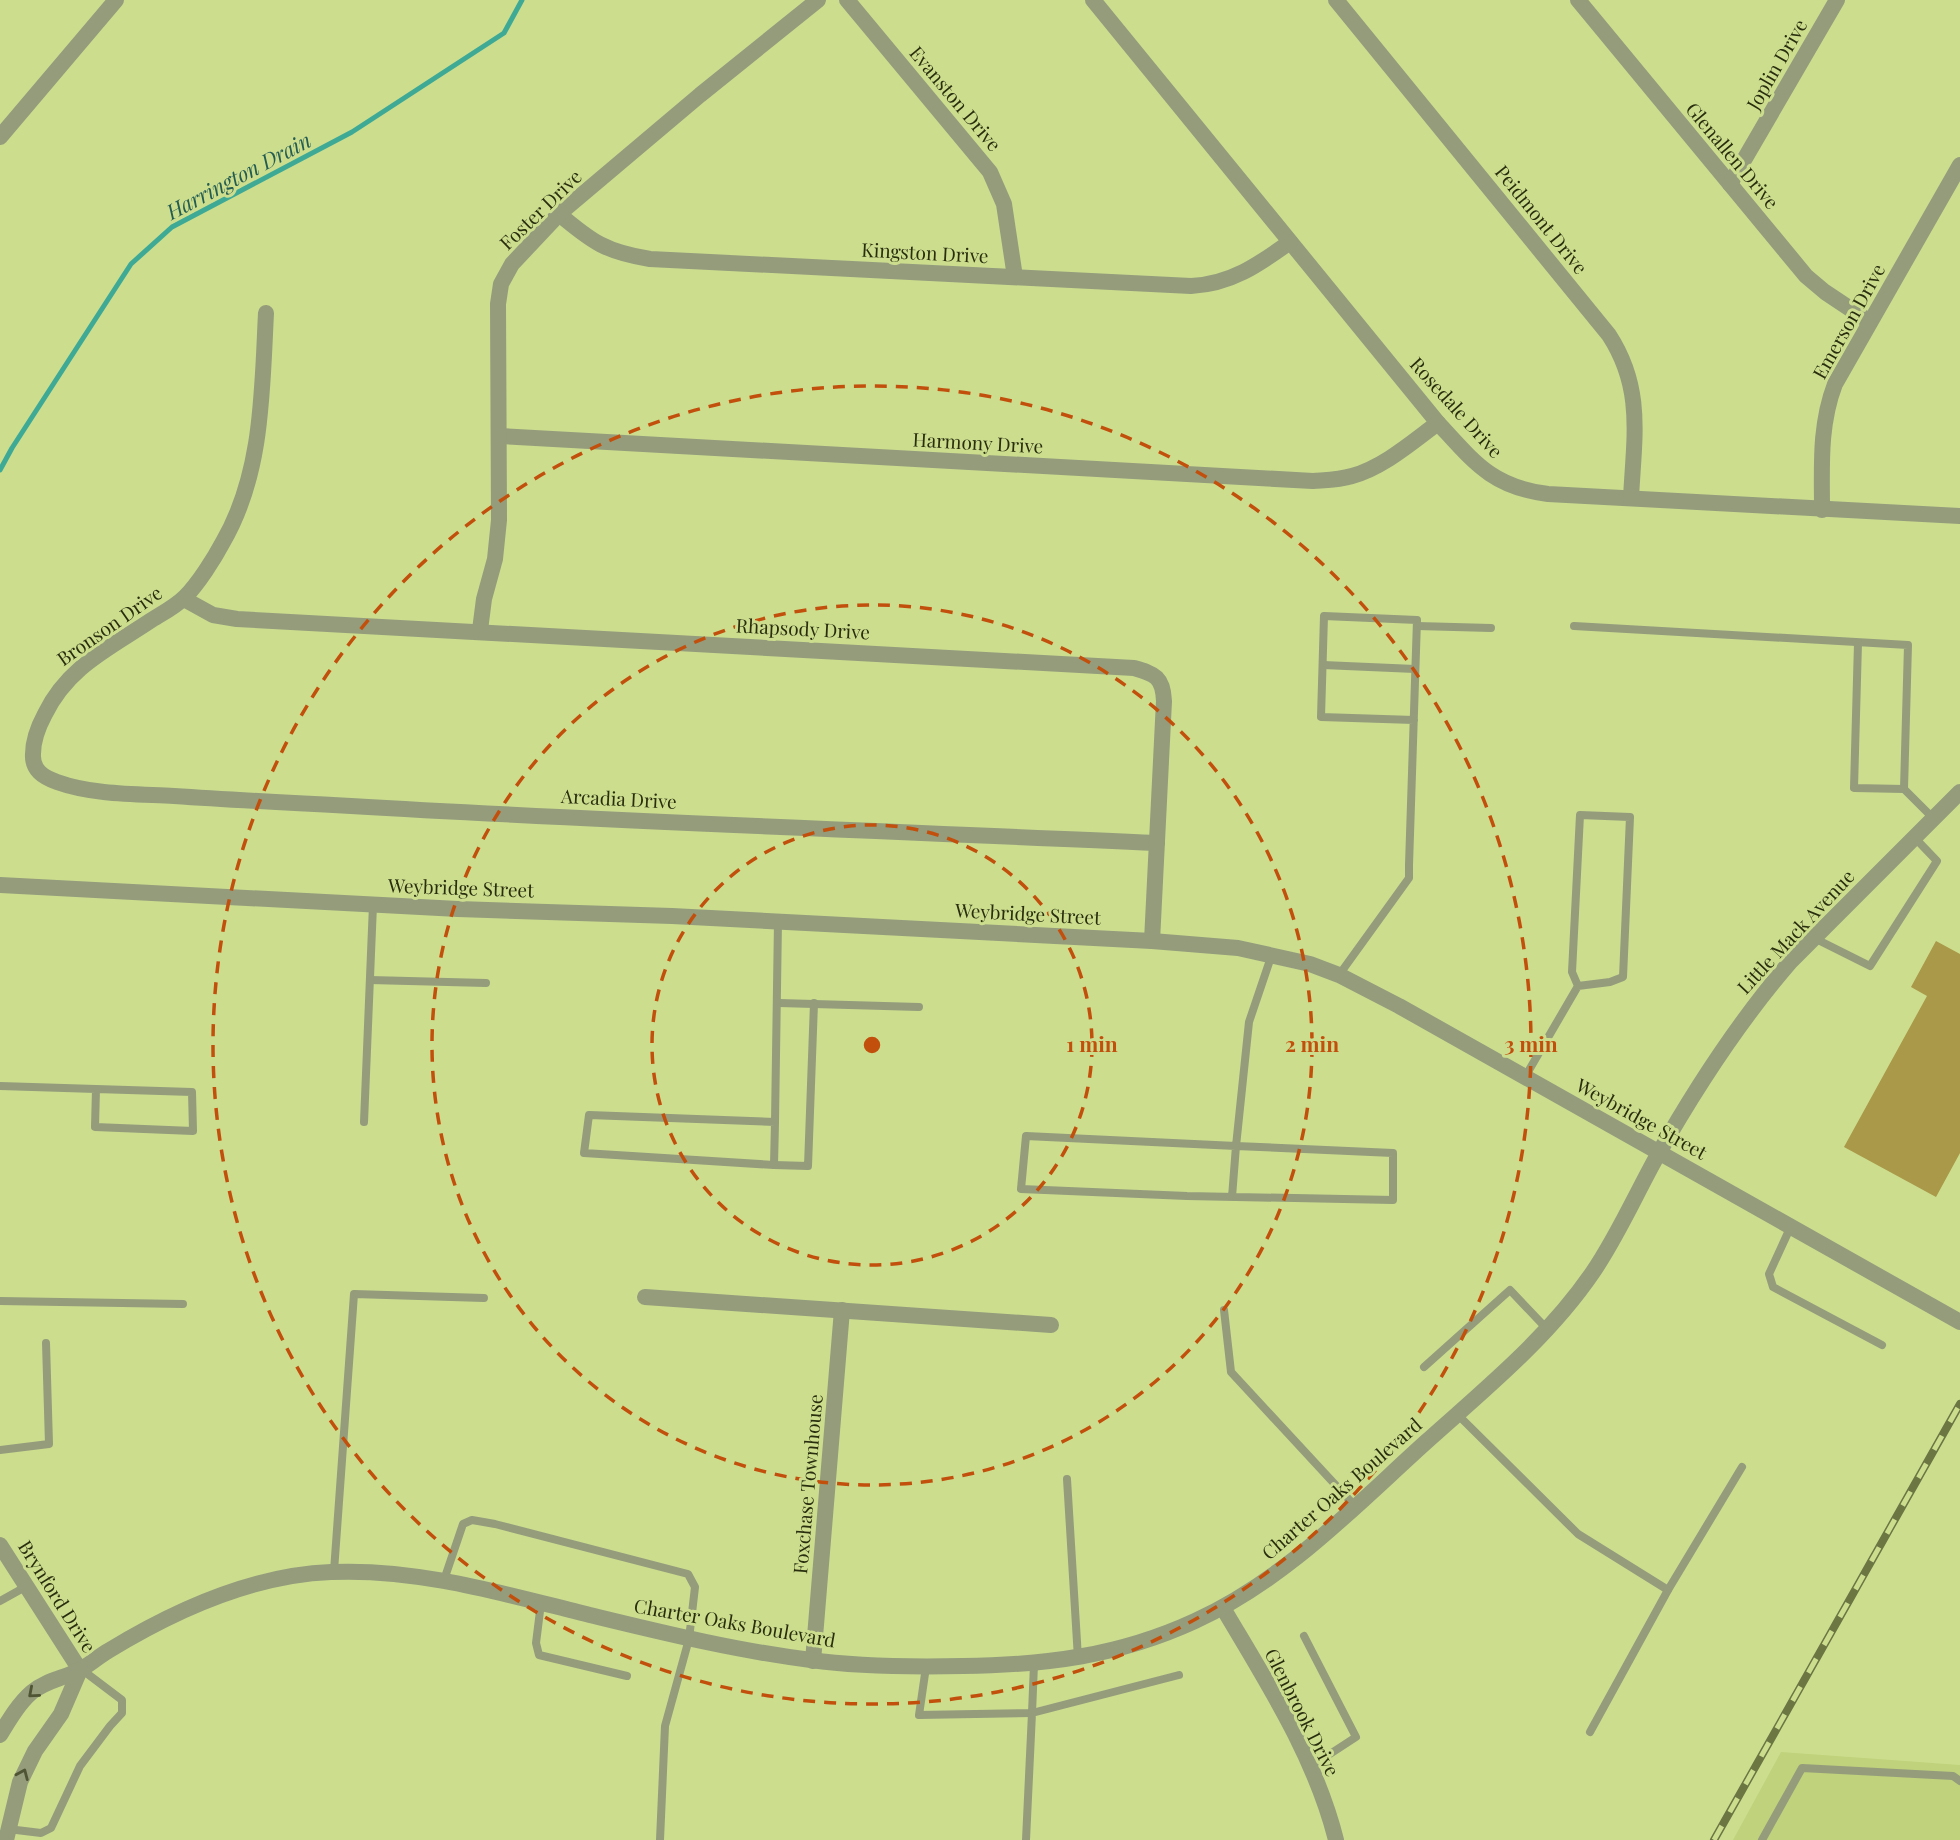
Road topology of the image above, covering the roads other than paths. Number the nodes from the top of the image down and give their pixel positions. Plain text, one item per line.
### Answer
1 (116, 0) edge
2 (818, 0) edge
3 (847, 0) edge
4 (1093, 0) edge
5 (1336, 0) edge
6 (1578, 0) edge
7 (1837, 0) edge
8 (0, 137) edge
9 (1960, 165) edge
10 (1730, 184) junction
11 (559, 214) junction
12 (1290, 242) junction
13 (1015, 277) junction
14 (266, 313) dead end
15 (1870, 322) junction
16 (1438, 423) junction
17 (499, 436) junction
18 (1632, 498) junction
19 (1822, 510) junction
20 (1960, 516) edge
21 (184, 599) junction
22 (1417, 626) junction
23 (1574, 626) dead end
24 (1491, 628) dead end
25 (480, 630) junction
26 (1858, 643) junction
27 (1323, 665) junction
28 (1415, 669) junction
29 (1414, 720) junction
30 (78, 788) joint
31 (1905, 789) junction
32 (1960, 792) edge
33 (1933, 818) junction
34 (1914, 837) junction
35 (1157, 843) junction
36 (0, 886) edge
37 (373, 905) junction
38 (778, 921) junction
39 (1814, 938) junction
40 (1152, 941) junction
41 (1272, 954) junction
42 (1339, 975) junction
43 (370, 980) junction
44 (486, 983) dead end
45 (1578, 986) junction
46 (779, 1003) junction
47 (814, 1003) junction
48 (919, 1007) dead end
49 (1525, 1077) junction
50 (0, 1086) edge
51 (96, 1089) junction
52 (364, 1122) dead end
53 (775, 1122) junction
54 (1236, 1146) junction
55 (1660, 1152) junction
56 (774, 1165) junction
57 (1232, 1197) junction
58 (1791, 1226) junction
59 (645, 1297) dead end
60 (484, 1298) dead end
61 (0, 1301) edge
62 (183, 1304) dead end
63 (842, 1310) junction
64 (1224, 1310) dead end
65 (1960, 1322) edge
66 (1051, 1325) dead end
67 (1547, 1329) junction
68 (46, 1343) dead end
69 (1882, 1345) dead end
70 (1424, 1367) dead end
71 (1457, 1414) junction
72 (0, 1450) edge
73 (1742, 1467) dead end
74 (1068, 1479) dead end
75 (1355, 1506) junction
76 (0, 1545) edge
77 (334, 1572) junction
78 (444, 1580) junction
79 (27, 1586) junction
80 (1668, 1590) junction
81 (0, 1601) edge
82 (541, 1603) junction
83 (1223, 1608) junction
84 (1304, 1636) dead end
85 (689, 1639) junction
86 (1078, 1658) junction
87 (813, 1661) junction
88 (1034, 1664) junction
89 (926, 1667) junction
90 (81, 1669) junction
91 (1179, 1675) dead end
92 (627, 1676) dead end
93 (1032, 1713) junction
94 (1590, 1732) dead end
95 (0, 1735) edge
96 (1310, 1767) junction
97 (1960, 1781) edge
98 (5, 1832) edge
99 (660, 1840) edge
100 (1026, 1840) edge
101 (1336, 1840) edge
102 (1762, 1840) edge

1 - 8 street
2 - 11 street, Foster Drive
3 - 13 street, Evanston Drive
4 - 12 street, Rosedale Drive
5 - 18 street, Peidmont Drive
6 - 10 street, Glenallen Drive
7 - 10 street, Joplin Drive
9 - 15 street, Emerson Drive
10 - 15 street, Glenallen Drive
11 - 13 street, Kingston Drive
11 - 17 street, Foster Drive
12 - 13 street, Kingston Drive
12 - 16 street, Rosedale Drive
14 - 21 street, Bronson Drive
15 - 19 street, Emerson Drive
16 - 17 street, Harmony Drive
16 - 18 street, Rosedale Drive
17 - 25 street, Foster Drive
18 - 19 street, Rosedale Drive
19 - 20 street, Rosedale Drive
21 - 25 street, Rhapsody Drive
21 - 30 street, Bronson Drive
22 - 24 lane
22 - 27 lane
22 - 28 lane
23 - 26 lane
25 - 35 street, Rhapsody Drive
26 - 31 lane
26 - 31 lane
27 - 28 lane
27 - 29 lane
28 - 29 lane
29 - 42 lane
30 - 35 street, Arcadia Drive
31 - 33 lane
32 - 33 street, Little Mack Avenue
33 - 34 street, Little Mack Avenue
34 - 39 street, Little Mack Avenue
34 - 39 lane
35 - 40 street, Rhapsody Drive
36 - 37 street, Weybridge Street
37 - 38 street, Weybridge Street
37 - 43 lane
38 - 40 street, Weybridge Street
38 - 46 lane
39 - 55 street, Little Mack Avenue
40 - 41 street, Weybridge Street
41 - 42 street, Weybridge Street
41 - 54 lane
42 - 49 street, Weybridge Street
43 - 44 lane
43 - 52 lane
45 - 45 lane
45 - 49 lane
46 - 47 lane
46 - 53 lane
47 - 48 lane
47 - 56 lane
49 - 55 street, Weybridge Street
50 - 51 lane
51 - 51 lane
53 - 56 lane
53 - 56 lane
54 - 57 lane
54 - 57 lane
54 - 57 lane
55 - 58 street, Weybridge Street
55 - 67 street, Charter Oaks Boulevard
58 - 65 street, Weybridge Street
58 - 69 lane
59 - 63 street
60 - 77 lane
61 - 62 lane
63 - 66 street
63 - 87 street, Foxchase Townhouse
64 - 75 lane
67 - 70 lane
67 - 71 street, Charter Oaks Boulevard
68 - 72 lane
71 - 75 street, Charter Oaks Boulevard
71 - 80 lane
73 - 80 lane
74 - 86 lane
75 - 83 street, Charter Oaks Boulevard
76 - 79 street, Brynford Drive
77 - 78 street, Charter Oaks Boulevard
77 - 90 street, Charter Oaks Boulevard
78 - 82 street, Charter Oaks Boulevard
78 - 85 lane
79 - 81 lane
79 - 90 street, Brynford Drive
80 - 94 lane
82 - 85 street, Charter Oaks Boulevard
82 - 92 lane
83 - 86 street, Charter Oaks Boulevard
83 - 96 street, Glenbrook Drive
84 - 96 lane
85 - 87 street, Charter Oaks Boulevard
85 - 99 lane
86 - 88 street, Charter Oaks Boulevard
87 - 89 street, Charter Oaks Boulevard
88 - 89 street, Charter Oaks Boulevard
88 - 93 lane
89 - 93 lane
90 -> 95 street, Charter Oaks Boulevard
98 -> 90 street
90 - 98 lane
91 - 93 lane
93 - 100 lane
96 - 101 street, Glenbrook Drive
97 - 102 lane

